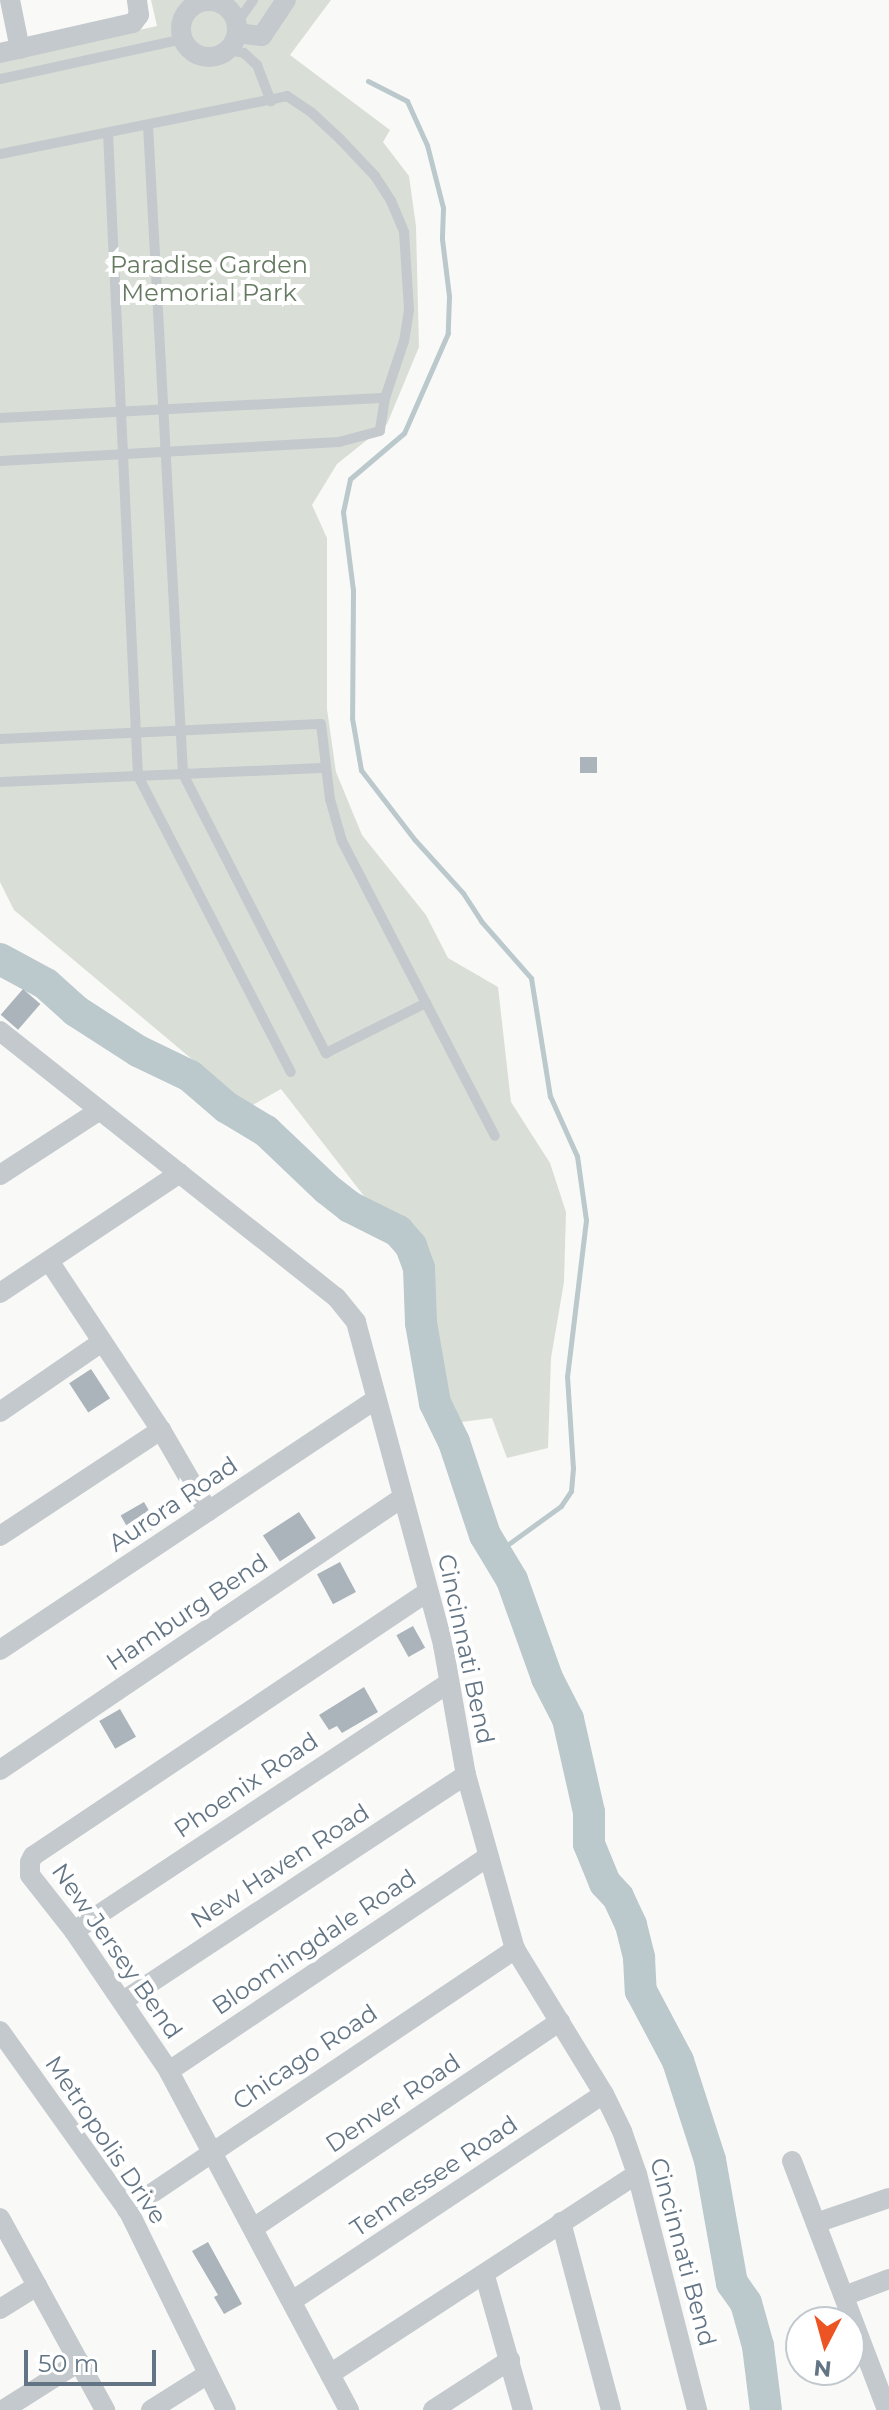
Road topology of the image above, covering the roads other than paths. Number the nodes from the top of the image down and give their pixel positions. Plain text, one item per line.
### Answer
1 (10, 0) edge
2 (137, 0) edge
3 (253, 0) edge
4 (286, 0) edge
5 (205, 1) edge
6 (234, 36) junction
7 (183, 39) junction
8 (10, 51) edge
9 (0, 79) edge
10 (271, 101) junction
11 (148, 125) junction
12 (108, 133) junction
13 (0, 154) edge
14 (385, 398) junction
15 (163, 408) junction
16 (121, 410) junction
17 (0, 418) edge
18 (165, 451) junction
19 (123, 453) junction
20 (0, 461) edge
21 (179, 731) junction
22 (137, 733) junction
23 (0, 739) edge
24 (326, 768) junction
25 (183, 774) junction
26 (138, 776) junction
27 (0, 782) edge
28 (426, 1003) junction
29 (5, 1042) edge
30 (291, 1072) dead end
31 (100, 1110) junction
32 (495, 1136) dead end
33 (180, 1173) junction
34 (0, 1175) edge
35 (49, 1261) junction
36 (0, 1293) edge
37 (102, 1342) junction
38 (375, 1400) junction
39 (0, 1412) edge
40 (161, 1430) junction
41 (403, 1497) junction
42 (208, 1511) junction
43 (0, 1536) edge
44 (428, 1592) junction
45 (0, 1650) edge
46 (448, 1683) junction
47 (0, 1770) edge
48 (466, 1775) junction
49 (488, 1857) junction
50 (74, 1931) junction
51 (515, 1949) junction
52 (123, 2001) junction
53 (560, 2021) junction
54 (0, 2031) edge
55 (169, 2071) junction
56 (604, 2094) junction
57 (212, 2150) junction
58 (792, 2161) dead end
59 (637, 2174) junction
60 (889, 2198) edge
61 (127, 2210) junction
62 (0, 2218) edge
63 (561, 2222) junction
64 (816, 2223) junction
65 (255, 2227) junction
66 (485, 2276) junction
67 (889, 2279) edge
68 (37, 2286) junction
69 (844, 2296) junction
70 (292, 2301) junction
71 (0, 2309) edge
72 (510, 2360) junction
73 (880, 2360) edge
74 (79, 2362) junction
75 (208, 2374) junction
76 (330, 2374) junction
77 (3, 2410) edge
78 (105, 2410) edge
79 (151, 2410) edge
80 (226, 2410) edge
81 (349, 2410) edge
82 (433, 2410) edge
83 (523, 2410) edge
84 (611, 2410) edge
85 (697, 2410) edge
86 (887, 2410) edge

1 - 8 street
2 - 8 street
3 - 6 lane
4 - 6 street
5 - 6 street
5 - 7 street
6 - 7 street
6 - 10 lane
7 - 9 lane
10 - 11 lane
10 - 14 lane
11 - 12 lane
11 - 15 lane
12 - 13 lane
12 - 16 lane
14 - 15 lane
14 - 18 lane
15 - 16 lane
15 - 18 lane
16 - 17 lane
16 - 19 lane
18 - 19 lane
18 - 21 lane
19 - 20 lane
19 - 22 lane
21 - 22 lane
21 - 24 lane
21 - 25 lane
22 - 23 lane
22 - 26 lane
24 - 25 lane
24 - 28 lane
25 - 26 lane
25 - 28 lane
26 - 27 lane
26 - 30 lane
28 - 32 lane
29 - 31 street, Cincinnati Bend
31 - 33 street, Cincinnati Bend
31 - 34 street
33 - 35 street
33 - 38 street, Cincinnati Bend
35 - 36 street
35 - 37 street
37 - 39 street
37 - 40 street
38 - 41 street, Cincinnati Bend
38 - 42 street, Aurora Road
40 - 42 street
40 - 43 street
41 - 44 street, Cincinnati Bend
41 - 47 street, Hamburg Bend
42 - 45 street, Aurora Road
44 - 46 street, Cincinnati Bend
44 - 50 street, New Jersey Bend
46 - 48 street, Cincinnati Bend
46 - 50 street, Phoenix Road
48 - 49 street, Cincinnati Bend
48 - 52 street, New Haven Road
49 - 51 street, Cincinnati Bend
49 - 55 street, Bloomingdale Road
50 - 52 street, New Jersey Bend
51 - 53 street, Cincinnati Bend
51 - 57 street, Chicago Road
52 - 55 street, New Jersey Bend
53 - 56 street, Cincinnati Bend
53 - 65 street, Denver Road
54 - 61 street, Metropolis Drive
55 - 57 street, New Jersey Bend
56 - 59 street, Cincinnati Bend
56 - 70 street, Tennessee Road
57 - 61 street, Chicago Road
57 - 65 street, New Jersey Bend
58 - 64 street
59 - 63 street
59 - 85 street, Cincinnati Bend
60 - 64 street
61 - 75 street, Metropolis Drive
62 - 68 street
63 - 66 street
63 - 84 street
64 - 69 street
65 - 70 street, New Jersey Bend
66 - 72 street
66 - 76 street
67 - 69 street
68 - 71 street
68 - 74 street
69 - 73 street
70 - 76 street, New Jersey Bend
72 - 82 street
72 - 83 street
73 - 86 street
74 - 77 street
74 - 78 street
75 - 79 street
75 - 80 street, Metropolis Drive
76 - 81 street, New Jersey Bend

